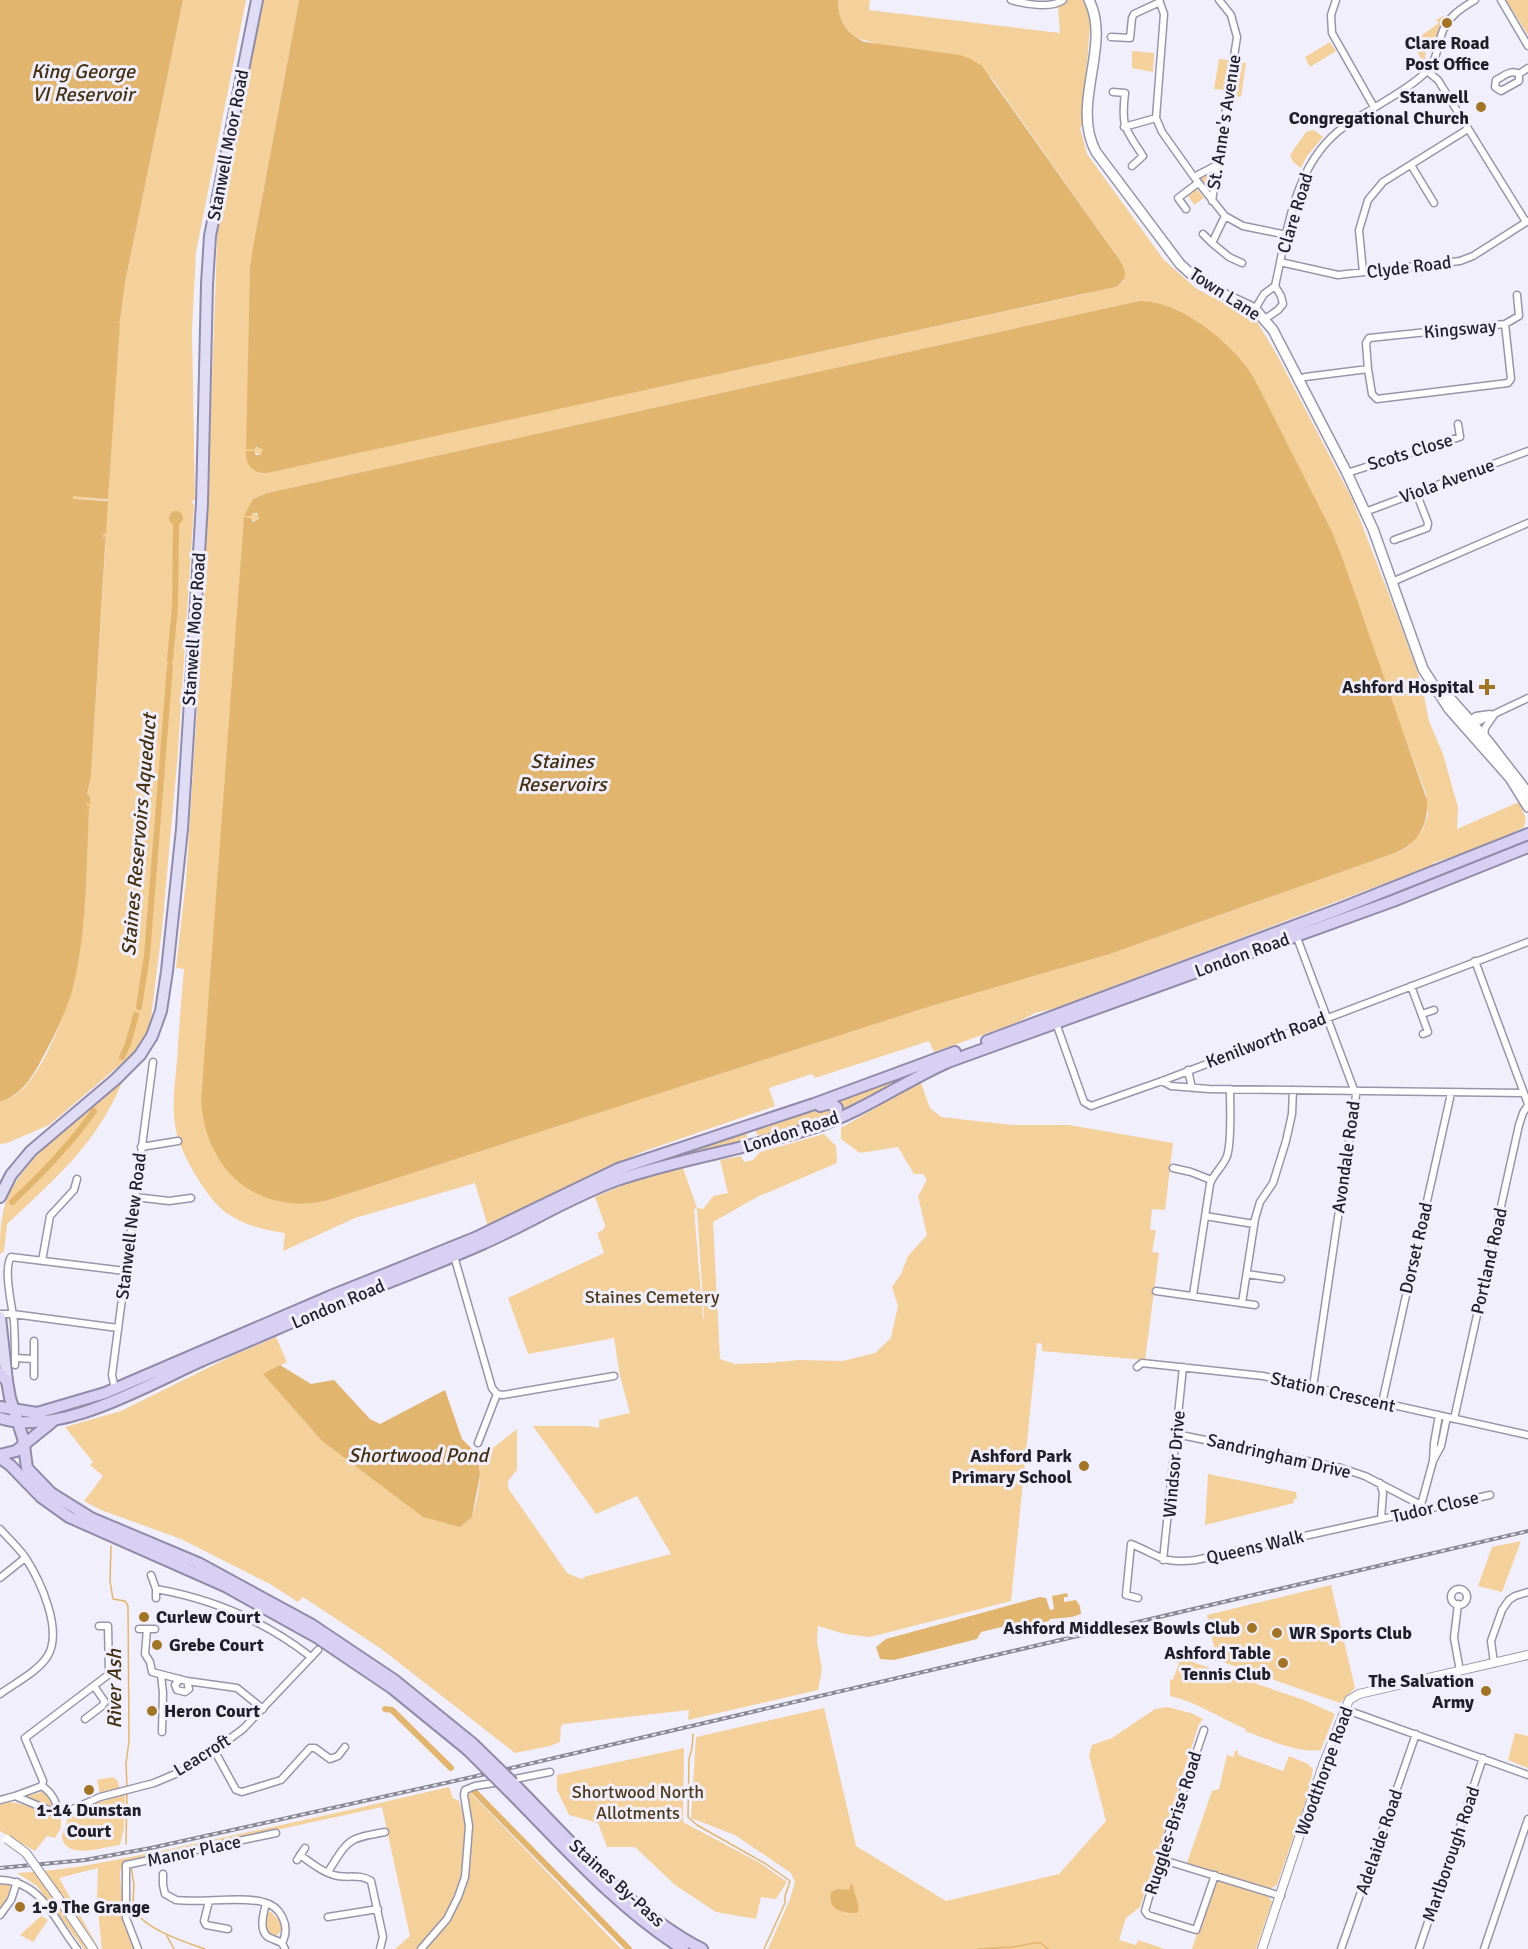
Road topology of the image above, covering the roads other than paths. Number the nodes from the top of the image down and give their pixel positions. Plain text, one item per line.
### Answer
1 (257, 0) edge
2 (1011, 0) edge
3 (1063, 0) edge
4 (1089, 0) edge
5 (1219, 0) edge
6 (1336, 0) edge
7 (1500, 0) edge
8 (1159, 1) edge
9 (1471, 1) edge
10 (1111, 37) dead end
11 (1528, 46) edge
12 (1528, 68) edge
13 (1427, 71) junction
14 (1519, 74) dead end
15 (1113, 92) dead end
16 (1374, 107) junction
17 (1156, 118) junction
18 (1124, 127) junction
19 (1468, 129) junction
20 (1217, 165) junction
21 (1411, 165) junction
22 (1132, 166) dead end
23 (1196, 180) junction
24 (1212, 201) junction
25 (1434, 203) dead end
26 (1186, 208) dead end
27 (1225, 216) junction
28 (1527, 221) edge
29 (1203, 234) dead end
30 (1287, 235) junction
31 (1212, 243) junction
32 (1280, 262) junction
33 (1242, 263) dead end
34 (1363, 272) junction
35 (1275, 286) junction
36 (1517, 296) dead end
37 (1255, 309) junction
38 (1265, 319) junction
39 (1505, 324) junction
40 (1368, 369) junction
41 (1299, 379) junction
42 (1458, 424) dead end
43 (1528, 451) edge
44 (1347, 473) junction
45 (1416, 492) junction
46 (1365, 512) junction
47 (1528, 523) edge
48 (1394, 540) dead end
49 (1392, 582) junction
50 (1528, 690) edge
51 (1528, 698) edge
52 (1497, 712) junction
53 (1469, 723) junction
54 (1484, 737) junction
55 (1528, 793) edge
56 (1528, 807) edge
57 (1528, 834) edge
58 (1528, 847) edge
59 (1296, 935) junction
60 (1528, 942) edge
61 (1475, 962) junction
62 (1411, 987) junction
63 (1434, 1010) dead end
64 (1422, 1014) junction
65 (1327, 1018) junction
66 (1056, 1023) junction
67 (1423, 1034) dead end
68 (153, 1062) dead end
69 (1188, 1070) junction
70 (1162, 1081) junction
71 (1192, 1088) junction
72 (1230, 1089) junction
73 (1293, 1090) junction
74 (1355, 1091) junction
75 (1449, 1093) junction
76 (1523, 1093) junction
77 (1528, 1105) edge
78 (771, 1118) junction
79 (836, 1119) junction
80 (754, 1124) junction
81 (159, 1134) dead end
82 (178, 1141) dead end
83 (765, 1143) junction
84 (160, 1144) junction
85 (141, 1147) junction
86 (1173, 1168) dead end
87 (77, 1179) dead end
88 (1211, 1180) junction
89 (0, 1197) edge
90 (135, 1197) junction
91 (191, 1198) dead end
92 (169, 1201) junction
93 (171, 1209) dead end
94 (1205, 1216) junction
95 (1254, 1224) junction
96 (454, 1256) junction
97 (42, 1261) junction
98 (125, 1271) junction
99 (1247, 1274) junction
100 (1281, 1279) dead end
101 (1156, 1291) dead end
102 (1193, 1295) junction
103 (1242, 1303) junction
104 (1255, 1305) dead end
105 (13, 1314) junction
106 (0, 1315) edge
107 (118, 1328) junction
108 (34, 1341) dead end
109 (2, 1345) edge
110 (34, 1359) junction
111 (1137, 1367) dead end
112 (1183, 1367) junction
113 (34, 1376) dead end
114 (614, 1376) dead end
115 (3, 1378) edge
116 (1313, 1387) junction
117 (115, 1389) junction
118 (497, 1394) junction
119 (1382, 1403) junction
120 (13, 1411) edge
121 (1439, 1415) junction
122 (1451, 1418) junction
123 (2, 1419) edge
124 (55, 1420) junction
125 (1528, 1433) edge
126 (1176, 1434) junction
127 (478, 1443) dead end
128 (24, 1445) junction
129 (0, 1456) edge
130 (1433, 1461) junction
131 (1380, 1483) junction
132 (1490, 1495) dead end
133 (1422, 1508) junction
134 (1381, 1519) junction
135 (0, 1529) edge
136 (25, 1558) junction
137 (1163, 1560) junction
138 (152, 1575) dead end
139 (0, 1578) edge
140 (156, 1589) junction
141 (1528, 1592) edge
142 (156, 1598) dead end
143 (1138, 1598) dead end
144 (1458, 1604) dead end
145 (99, 1626) dead end
146 (139, 1629) dead end
147 (147, 1629) junction
148 (155, 1629) dead end
149 (321, 1635) junction
150 (318, 1650) dead end
151 (1528, 1655) edge
152 (311, 1658) junction
153 (1494, 1663) junction
154 (1460, 1671) junction
155 (161, 1675) junction
156 (94, 1686) junction
157 (0, 1694) edge
158 (263, 1709) junction
159 (1344, 1709) junction
160 (85, 1719) dead end
161 (1204, 1730) dead end
162 (162, 1732) dead end
163 (1416, 1734) junction
164 (214, 1750) junction
165 (346, 1750) dead end
166 (1483, 1758) junction
167 (550, 1772) dead end
168 (1528, 1774) edge
169 (42, 1786) junction
170 (510, 1787) junction
171 (15, 1796) junction
172 (0, 1800) edge
173 (58, 1814) junction
174 (1528, 1819) edge
175 (385, 1832) dead end
176 (276, 1833) dead end
177 (4, 1837) edge
178 (305, 1848) dead end
179 (1160, 1859) junction
180 (328, 1872) junction
181 (163, 1874) dead end
182 (1215, 1875) junction
183 (0, 1880) edge
184 (17, 1882) junction
185 (1281, 1896) junction
186 (209, 1901) junction
187 (266, 1903) junction
188 (334, 1906) dead end
189 (378, 1909) junction
190 (0, 1915) edge
191 (336, 1915) junction
192 (328, 1917) dead end
193 (228, 1929) dead end
194 (284, 1946) edge
195 (77, 1949) edge
196 (93, 1949) edge
197 (138, 1949) edge
198 (380, 1949) edge
199 (421, 1949) edge
200 (683, 1949) edge
201 (702, 1949) edge
202 (1262, 1949) edge
203 (1341, 1949) edge
204 (1419, 1949) edge
205 (1484, 1949) edge

1 - 89 main road, Stanwell Moor Road
2 - 3 street
4 - 37 main road, Town Lane
5 - 20 street, St. Anne's Avenue
6 - 16 street
7 - 11 street
8 - 10 street
8 - 17 street
9 - 13 street, Clare Road
12 - 14 street
13 - 16 street, Clare Road
13 - 19 street
15 - 18 street
16 - 30 street, Clare Road
17 - 18 street
17 - 23 street
18 - 22 street
19 - 21 street
19 - 28 street
20 - 23 street
20 - 24 street, St. Anne's Avenue
21 - 25 street
21 - 34 street
23 - 24 street
23 - 26 street
24 - 27 street, St. Anne's Avenue
27 - 30 street, St. Anne's Avenue
27 - 31 street
28 - 34 street, Clyde Road
29 - 31 street
30 - 32 street, Clare Road
31 - 33 street
32 - 34 street, Clyde Road
32 - 35 street, Clare Road
35 - 37 street, Clare Road
35 - 38 street, Clare Road
36 - 39 street
37 - 38 main road, Town Lane
38 - 41 main road, Town Lane
39 - 40 street, Kingsway
39 - 40 street, Kingsway
40 - 41 street
41 - 44 main road, Town Lane
42 - 44 street, Scots Close
43 - 45 street, Viola Avenue
44 - 46 main road, Town Lane
45 - 46 street, Viola Avenue
45 - 48 street
46 - 49 main road, Town Lane
47 - 49 street
49 - 53 main road, Town Lane
50 - 51 street
51 - 52 street
52 - 53 street
52 - 54 street
53 - 54 main road, Town Lane
53 - 56 main road, Town Lane
54 - 55 main road, Town Lane
57 - 78 highway
58 - 59 highway, London Road
59 - 65 street, Avondale Road
59 - 66 highway, London Road
60 - 61 street, Kenilworth Road
61 - 62 street, Kenilworth Road
61 - 76 street
62 - 64 street
62 - 65 street, Kenilworth Road
63 - 64 street
64 - 67 street
65 - 69 street, Kenilworth Road
65 - 74 street, Avondale Road
66 - 70 street, Kenilworth Road
66 - 79 highway, London Road
68 - 85 street, Stanwell New Road
69 - 70 street, Kenilworth Road
69 - 71 street
70 - 71 street
71 - 72 street
72 - 73 street
72 - 88 street
73 - 74 street
73 - 95 street
74 - 75 street
74 - 116 street, Avondale Road
75 - 76 street
75 - 119 street, Dorset Road
76 - 77 street
77 - 122 street, Portland Road
78 - 79 highway
78 - 80 highway
79 - 83 highway, London Road
80 - 83 highway
80 - 117 highway
81 - 84 street
82 - 84 street
83 - 96 highway, London Road
84 - 85 street
85 - 90 street, Stanwell New Road
86 - 88 street
87 - 97 street
88 - 94 street
90 - 92 street
90 - 98 street, Stanwell New Road
91 - 92 street
92 - 93 street
94 - 95 street
94 - 102 street
95 - 99 street
96 - 118 street
96 - 124 highway, London Road
97 - 98 street
97 - 105 street
98 - 107 street, Stanwell New Road
99 - 100 street
99 - 103 street
101 - 102 street
102 - 103 street
103 - 104 street
105 - 106 street
105 - 107 street
105 - 110 street
106 - 109 main road
107 - 117 street, Stanwell New Road
108 - 110 street
109 - 115 main road
110 - 113 street
111 - 112 street, Station Crescent
112 - 116 street, Station Crescent
112 - 126 street, Windsor Drive
114 - 118 street
115 - 120 highway
116 - 119 street, Station Crescent
117 - 120 highway
118 - 127 street
119 - 121 street, Station Crescent
120 - 123 highway
120 - 124 highway
120 - 128 highway
121 - 122 street, Station Crescent
121 - 130 street
122 - 125 street, Station Crescent
122 - 130 street, Portland Road
124 - 128 highway
126 - 131 street, Sandringham Drive
126 - 137 street, Windsor Drive
128 - 129 highway
128 - 149 highway
129 - 149 highway
130 - 133 street
131 - 133 street, Sandringham Drive
131 - 134 street
132 - 133 street, Tudor Close
133 - 134 street, Tudor Close
134 - 137 street, Queens Walk
135 - 136 street
136 - 139 street
136 - 157 street
137 - 143 street, Queens Walk
138 - 140 street
140 - 142 street
140 - 152 street
141 - 153 street
144 - 154 street
145 - 156 street
146 - 147 street
147 - 148 street
147 - 155 street
149 - 170 highway, bridge
150 - 152 street, Leacroft
151 - 153 street, Woodthorpe Road
152 - 158 street, Leacroft
153 - 154 street, Woodthorpe Road
154 - 159 street, Woodthorpe Road
155 - 158 street
155 - 162 street
156 - 160 street
156 - 169 street
158 - 164 street, Leacroft
159 - 163 street
159 - 185 street, Woodthorpe Road
161 - 179 street, Ruggles-Brise Road
163 - 166 street
163 - 203 street, Adelaide Road
164 - 165 street
164 - 173 street, Leacroft
166 - 168 street
166 - 204 street, Marlborough Road
167 - 199 street
169 - 171 street
169 - 173 street
170 - 200 highway, Staines By-Pass
170 - 201 highway, Staines By-Pass
171 - 172 street
171 - 173 street
174 - 205 street
175 - 180 street
176 - 197 street, Manor Place
177 - 196 street, bridge
178 - 180 street
179 - 182 street
179 - 182 street, Ruggles-Brise Road
180 - 189 street
181 - 186 street
182 - 185 street
183 - 184 street
184 - 190 street
184 - 195 street
185 - 202 street, Woodthorpe Road
186 - 187 street
186 - 193 street
187 - 194 street
187 - 194 street
188 - 191 street
189 - 191 street
189 - 198 street
191 - 192 street

